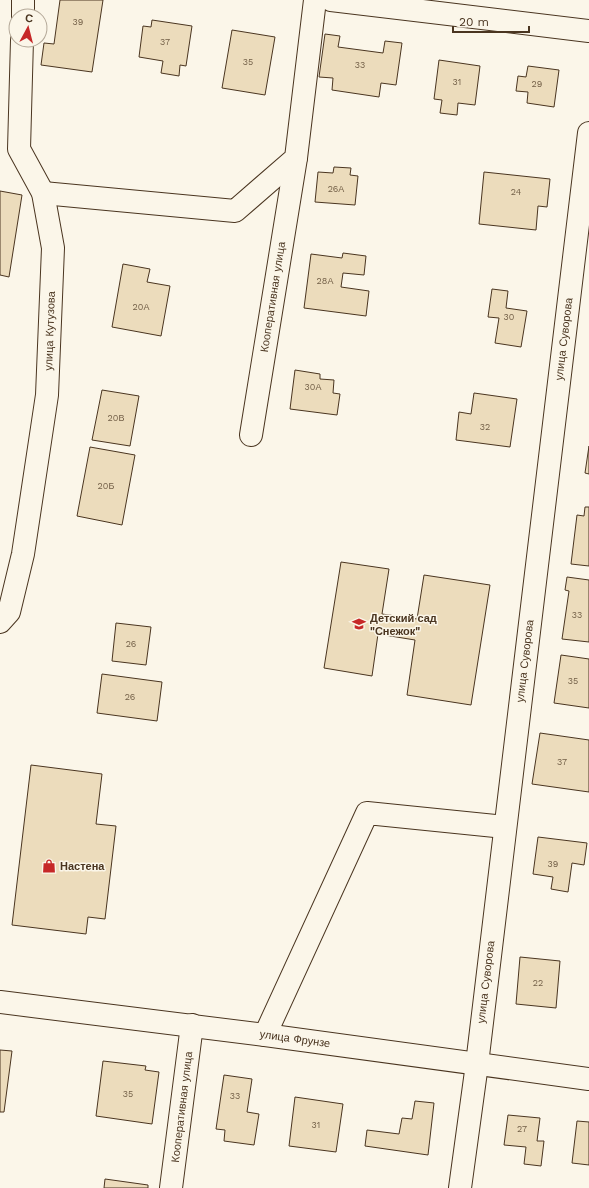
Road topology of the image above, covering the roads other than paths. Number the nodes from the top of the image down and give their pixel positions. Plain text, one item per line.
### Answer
1 (315, 0) edge
2 (331, 0) edge
3 (589, 30) edge
4 (22, 48) edge
5 (589, 133) edge
6 (296, 158) junction
7 (43, 193) junction
8 (251, 435) dead end
9 (0, 622) edge
10 (505, 827) junction
11 (0, 1002) edge
12 (192, 1025) junction
13 (265, 1035) junction
14 (477, 1064) junction
15 (589, 1079) edge
16 (171, 1188) edge
17 (460, 1188) edge

1 - 6 street, Кооперативная улица
2 - 3 street
4 - 7 street, улица Кутузова
5 - 10 street, улица Суворова
6 - 7 street
6 - 8 street, Кооперативная улица
7 - 9 street, улица Кутузова
10 - 13 street
10 - 14 street, улица Суворова
11 - 12 street, улица Фрунзе
12 - 13 street, улица Фрунзе
12 - 16 street, Кооперативная улица
13 - 14 street, улица Фрунзе
14 - 15 street, улица Фрунзе
14 - 17 street, улица Суворова

